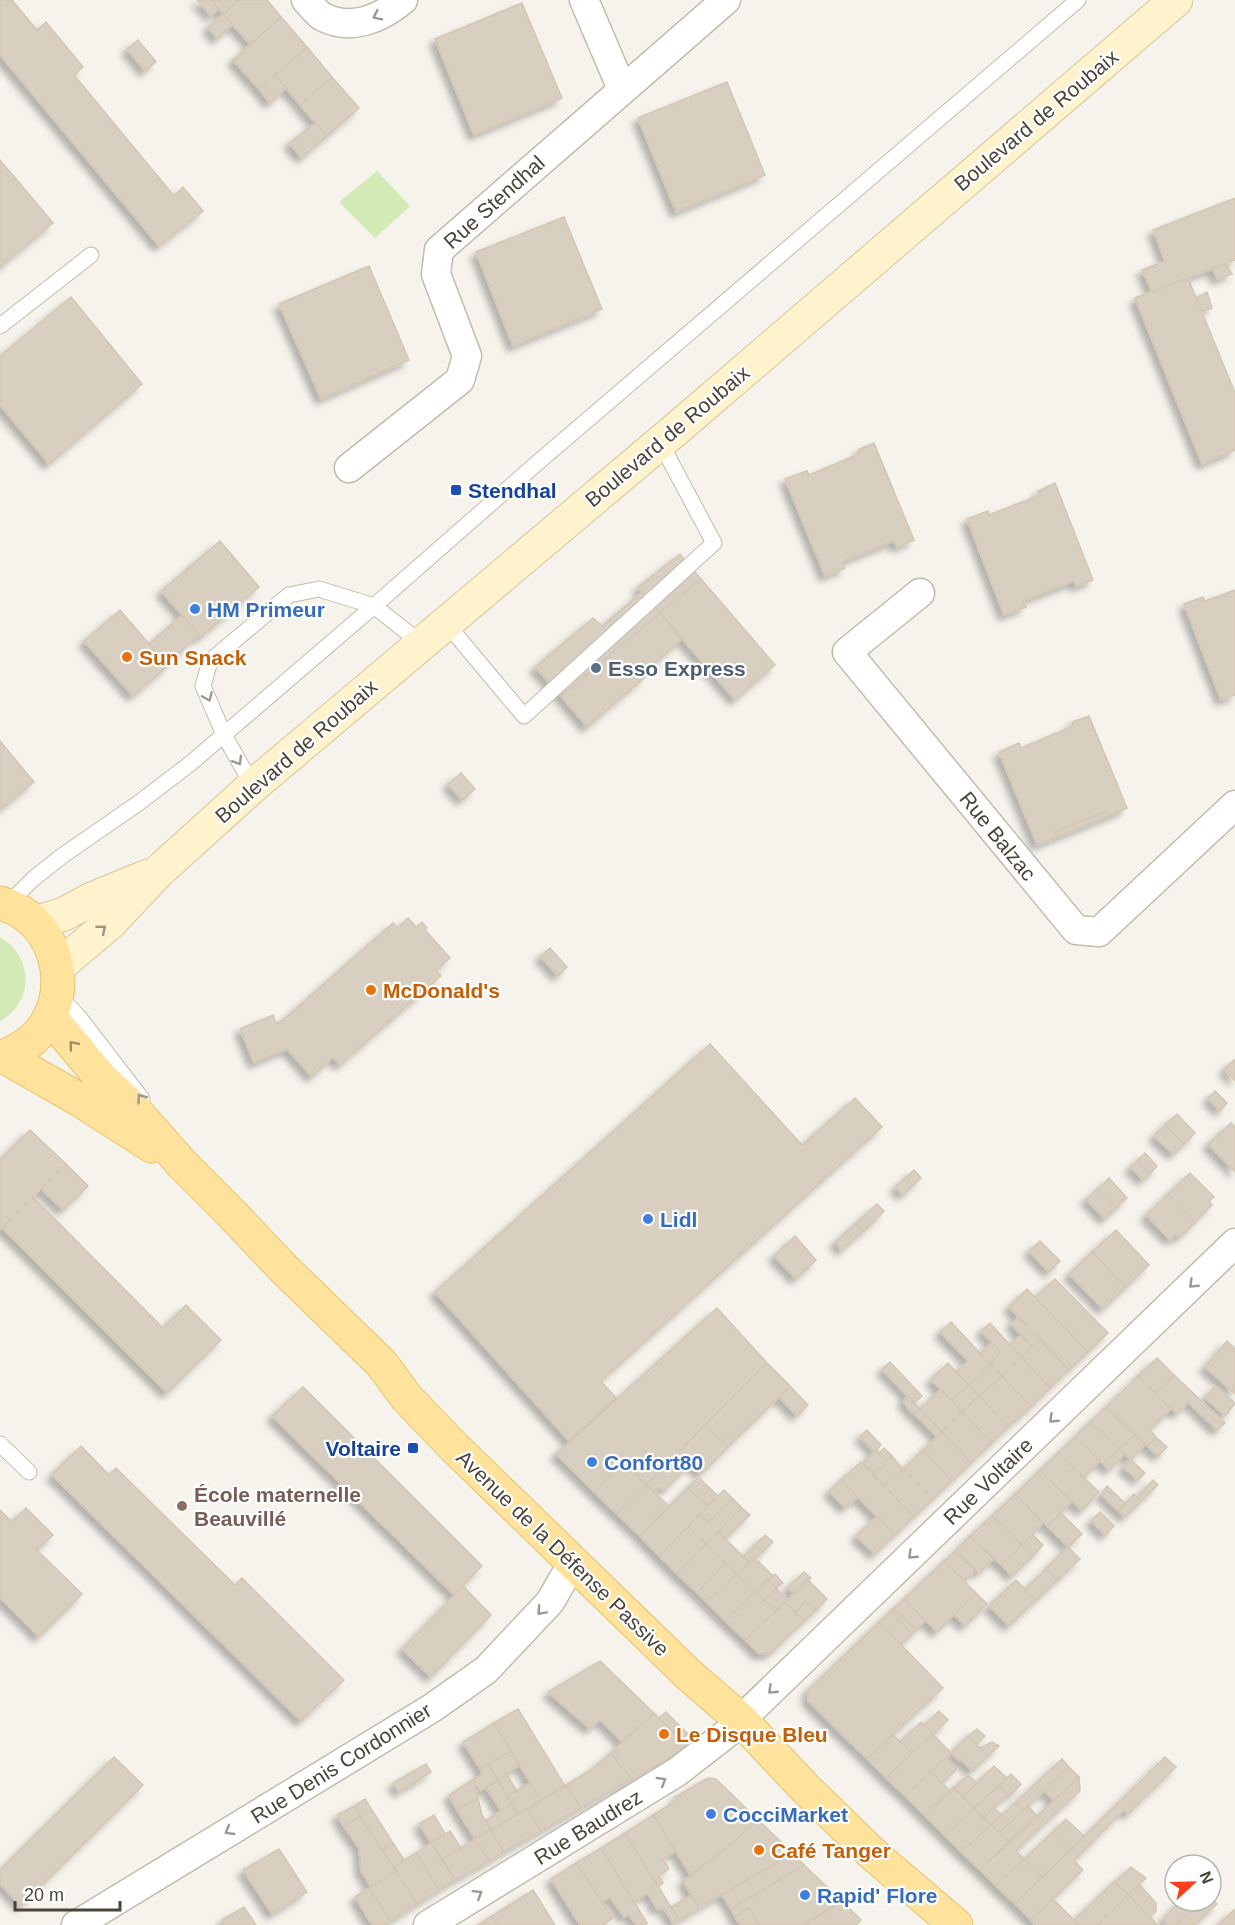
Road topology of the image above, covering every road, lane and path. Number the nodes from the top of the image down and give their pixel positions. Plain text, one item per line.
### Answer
1 (306, 0) edge
2 (403, 0) edge
3 (584, 0) edge
4 (726, 0) edge
5 (1078, 0) edge
6 (1176, 0) edge
7 (622, 89) junction
8 (92, 255) dead end
9 (0, 326) edge
10 (660, 442) junction
11 (349, 468) dead end
12 (920, 593) dead end
13 (374, 606) junction
14 (446, 623) junction
15 (422, 644) junction
16 (224, 735) junction
17 (253, 786) junction
18 (1235, 805) edge
19 (158, 872) junction
20 (3, 904) edge
21 (35, 923) junction
22 (55, 993) junction
23 (2, 1057) edge
24 (183, 1166) junction
25 (1235, 1243) edge
26 (0, 1444) edge
27 (28, 1472) dead end
28 (573, 1562) junction
29 (741, 1720) junction
30 (942, 1921) edge
31 (76, 1925) edge
32 (428, 1925) edge

2 -> 1 street
3 - 7 street
4 - 7 street, Rue Stendhal
5 - 13 lane
6 - 10 main road, Boulevard de Roubaix
7 - 11 street, Rue Stendhal
8 - 9 lane
10 - 14 main road, Boulevard de Roubaix
10 - 14 lane
12 - 18 street, Rue Balzac
13 - 15 lane
13 - 16 lane
13 -> 16 lane
14 - 15 main road, Boulevard de Roubaix
15 - 17 main road, Boulevard de Roubaix
16 -> 17 lane
16 - 20 lane
17 - 19 main road, Boulevard de Roubaix
19 - 21 main road, Boulevard de Roubaix
22 -> 19 main road, Boulevard de Roubaix
20 - 21 main road
21 - 22 main road, Avenue de la Défense Passive
22 - 23 main road
24 -> 22 main road, Avenue de la Défense Passive
23 - 24 main road, Avenue de la Défense Passive
24 - 28 main road, Avenue de la Défense Passive
25 -> 29 street, Rue Voltaire
26 - 27 lane
28 - 29 main road, Avenue de la Défense Passive
28 -> 31 street, Rue Denis Cordonnier
29 - 30 main road, Avenue de la Défense Passive
32 -> 29 street, Rue Baudrez

